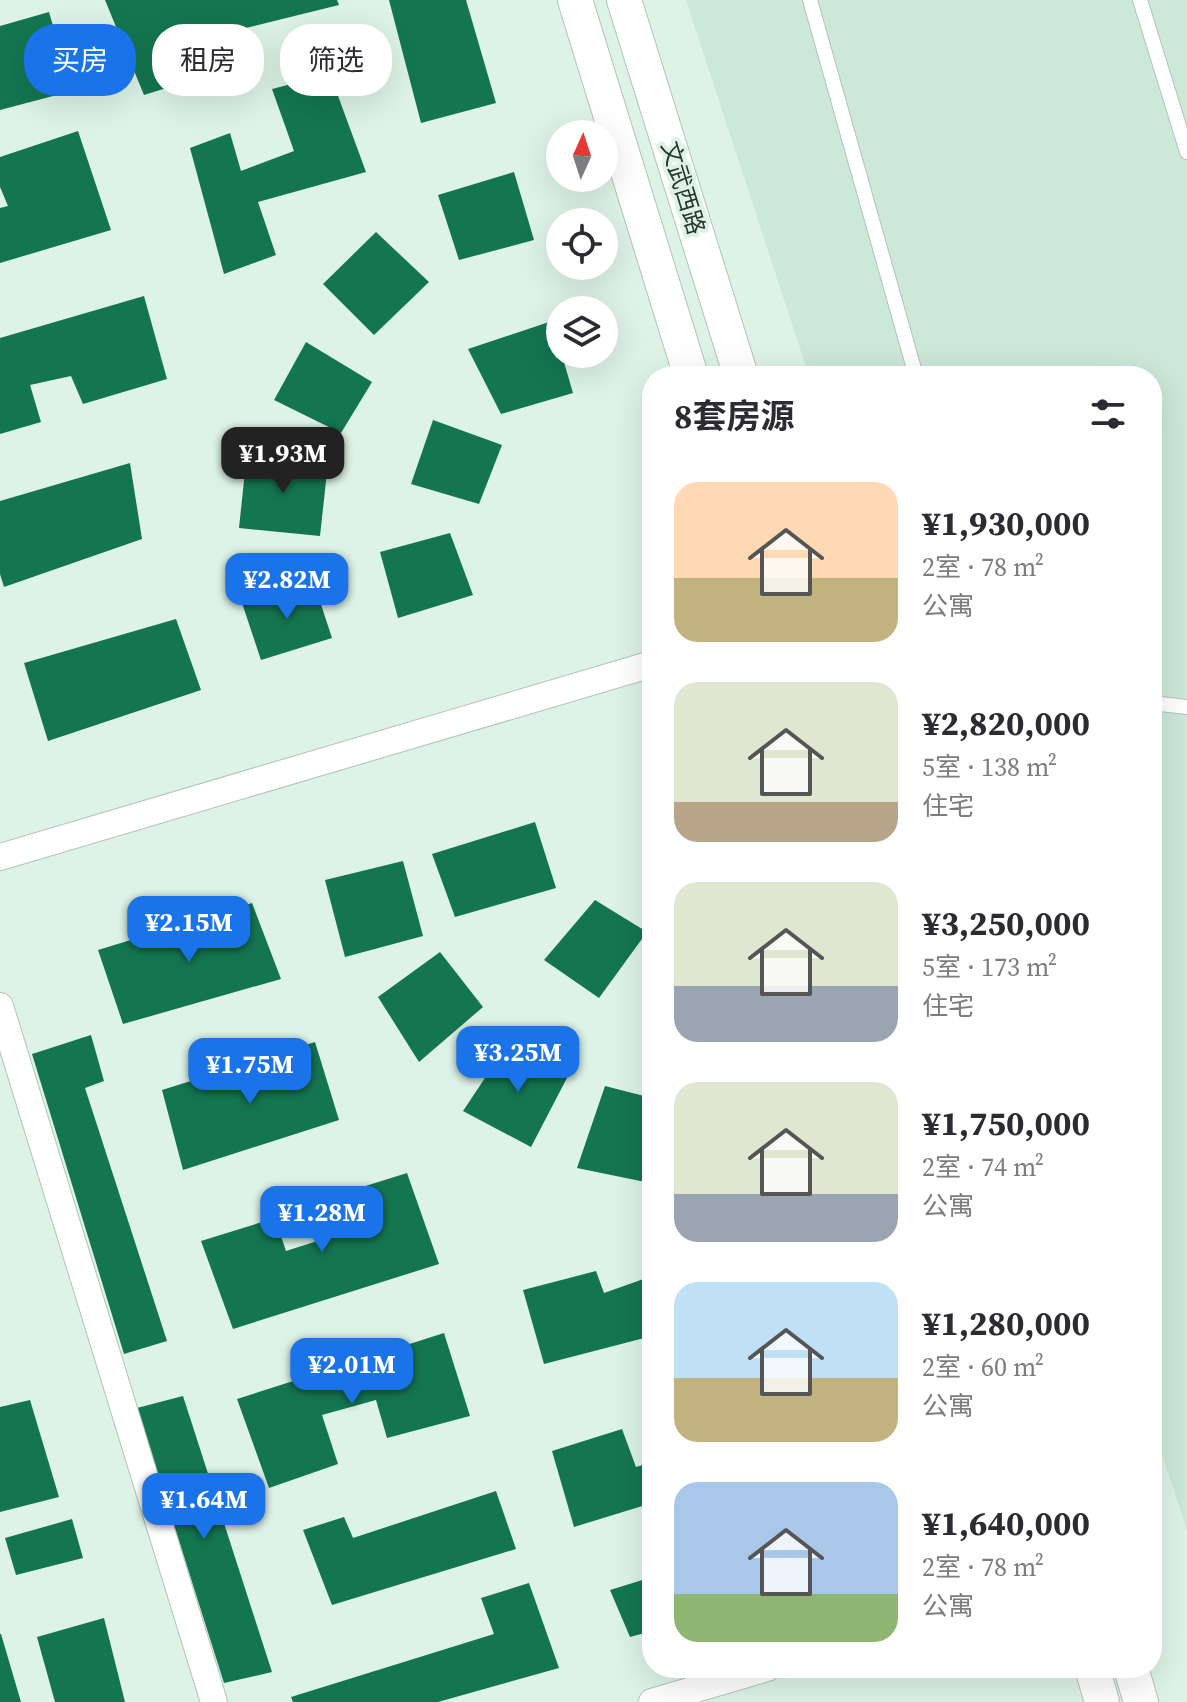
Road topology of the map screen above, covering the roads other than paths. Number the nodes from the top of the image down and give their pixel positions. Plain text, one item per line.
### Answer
1 (575, 0) edge
2 (624, 0) edge
3 (810, 0) edge
4 (1140, 0) edge
5 (1187, 152) edge
6 (688, 366) edge
7 (738, 366) edge
8 (913, 366) edge
9 (642, 667) edge
10 (1162, 704) edge
11 (1187, 707) edge
12 (0, 857) edge
13 (0, 1006) edge
14 (733, 1678) edge
15 (1095, 1678) edge
16 (1134, 1678) edge
17 (214, 1702) edge
18 (652, 1702) edge
19 (1102, 1702) edge
20 (1141, 1702) edge

1 - 6 street, 文武西路
2 - 7 street, 文武西路
3 - 8 lane
4 - 5 lane
9 - 12 street
10 - 11 lane
13 - 17 street
14 - 18 street
15 - 19 street
16 - 20 street

